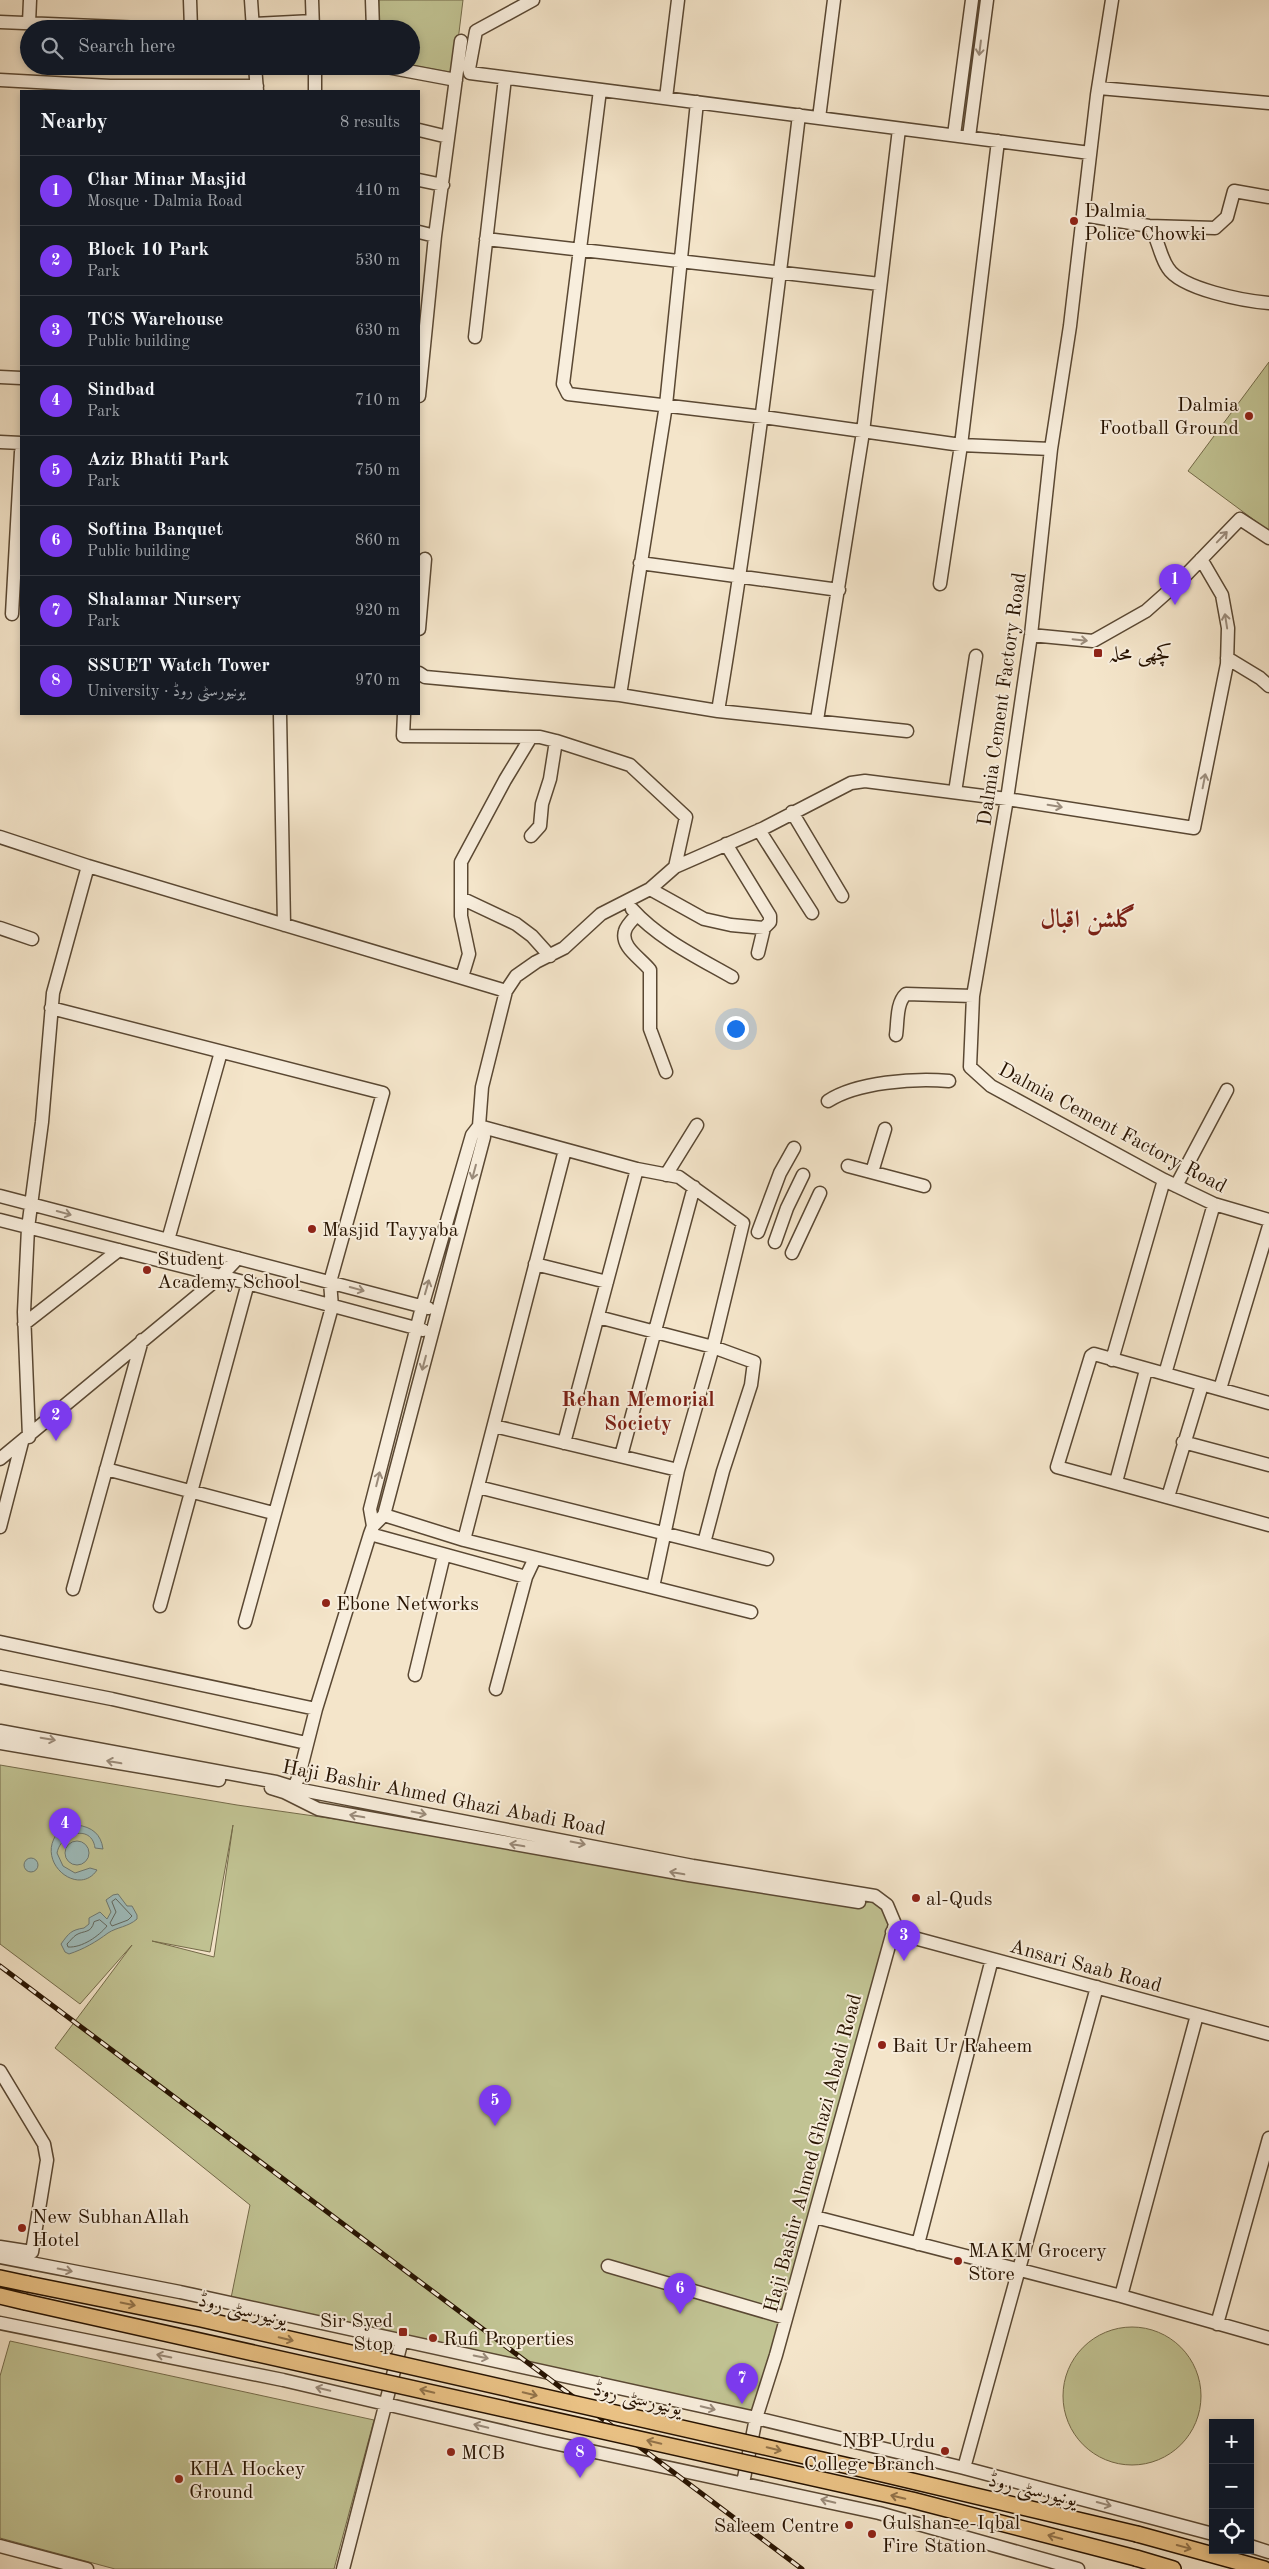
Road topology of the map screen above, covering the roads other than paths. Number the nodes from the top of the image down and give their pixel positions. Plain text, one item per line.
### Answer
1 (30, 0) edge
2 (190, 0) edge
3 (251, 0) edge
4 (312, 0) edge
5 (372, 0) edge
6 (533, 0) edge
7 (678, 0) edge
8 (834, 0) edge
9 (972, 0) edge
10 (986, 0) edge
11 (1112, 0) edge
12 (29, 20) edge
13 (191, 20) edge
14 (253, 20) edge
15 (313, 20) edge
16 (373, 20) edge
17 (0, 22) edge
18 (20, 23) edge
19 (461, 41) dead end
20 (420, 73) edge
21 (256, 75) edge
22 (314, 75) edge
23 (505, 78) junction
24 (0, 80) edge
25 (456, 80) junction
26 (961, 82) junction
27 (976, 85) junction
28 (44, 87) edge
29 (110, 88) edge
30 (257, 88) edge
31 (1099, 88) junction
32 (315, 90) edge
33 (600, 90) junction
34 (666, 98) junction
35 (697, 102) junction
36 (1269, 103) edge
37 (799, 116) junction
38 (818, 118) junction
39 (899, 129) junction
40 (420, 130) edge
41 (954, 135) junction
42 (448, 137) junction
43 (969, 137) junction
44 (998, 142) junction
45 (1090, 153) junction
46 (420, 180) edge
47 (443, 185) junction
48 (1269, 197) edge
49 (1083, 215) junction
50 (1149, 226) junction
51 (420, 232) edge
52 (435, 236) junction
53 (486, 238) junction
54 (581, 249) junction
55 (681, 261) junction
56 (780, 272) junction
57 (880, 284) junction
58 (1263, 302) edge
59 (423, 304) edge
60 (1269, 313) edge
61 (474, 337) dead end
62 (420, 354) edge
63 (0, 377) edge
64 (20, 378) edge
65 (666, 405) junction
66 (763, 417) junction
67 (862, 432) junction
68 (0, 442) edge
69 (20, 443) edge
70 (960, 445) junction
71 (1051, 450) junction
72 (20, 470) edge
73 (1269, 538) edge
74 (1201, 559) junction
75 (425, 560) dead end
76 (640, 563) junction
77 (740, 577) junction
78 (940, 584) dead end
79 (839, 590) junction
80 (12, 614) dead end
81 (420, 617) edge
82 (1031, 635) junction
83 (976, 656) dead end
84 (1227, 658) junction
85 (420, 674) edge
86 (1269, 686) edge
87 (620, 695) junction
88 (718, 711) junction
89 (280, 715) edge
90 (404, 715) edge
91 (817, 720) junction
92 (907, 731) dead end
93 (531, 737) junction
94 (556, 741) junction
95 (955, 792) junction
96 (1007, 799) junction
97 (792, 812) junction
98 (759, 830) junction
99 (531, 836) dead end
100 (0, 837) edge
101 (726, 844) junction
102 (88, 866) junction
103 (675, 867) junction
104 (650, 890) junction
105 (842, 896) dead end
106 (461, 898) junction
107 (625, 902) junction
108 (812, 913) dead end
109 (637, 915) junction
110 (284, 924) junction
111 (0, 928) edge
112 (764, 928) junction
113 (32, 939) dead end
114 (758, 953) dead end
115 (550, 956) junction
116 (462, 977) junction
117 (732, 977) dead end
118 (506, 991) junction
119 (973, 996) junction
120 (52, 1008) junction
121 (896, 1035) dead end
122 (221, 1052) junction
123 (666, 1072) dead end
124 (949, 1081) dead end
125 (1227, 1090) dead end
126 (828, 1101) dead end
127 (697, 1125) dead end
128 (479, 1126) junction
129 (884, 1129) dead end
130 (794, 1148) dead end
131 (564, 1150) junction
132 (848, 1166) dead end
133 (637, 1169) junction
134 (872, 1172) junction
135 (666, 1175) junction
136 (803, 1175) dead end
137 (1164, 1180) junction
138 (924, 1186) dead end
139 (1176, 1186) junction
140 (694, 1187) junction
141 (820, 1193) dead end
142 (0, 1196) edge
143 (453, 1199) junction
144 (31, 1204) junction
145 (466, 1204) junction
146 (1214, 1204) junction
147 (0, 1220) edge
148 (1269, 1220) edge
149 (1269, 1226) edge
150 (28, 1228) junction
151 (758, 1232) dead end
152 (168, 1240) junction
153 (775, 1242) dead end
154 (119, 1250) junction
155 (792, 1253) dead end
156 (238, 1258) junction
157 (535, 1264) junction
158 (221, 1276) junction
159 (330, 1282) junction
160 (607, 1282) junction
161 (248, 1283) junction
162 (332, 1307) junction
163 (422, 1307) junction
164 (436, 1311) junction
165 (598, 1317) junction
166 (24, 1324) junction
167 (416, 1328) junction
168 (432, 1332) junction
169 (655, 1332) junction
170 (142, 1340) junction
171 (713, 1347) junction
172 (1112, 1360) junction
173 (1146, 1370) junction
174 (1165, 1374) junction
175 (1202, 1385) junction
176 (1220, 1389) junction
177 (1269, 1403) edge
178 (494, 1426) junction
179 (25, 1439) junction
180 (1183, 1442) junction
181 (564, 1443) junction
182 (621, 1456) junction
183 (0, 1460) edge
184 (1269, 1465) edge
185 (106, 1469) junction
186 (678, 1470) junction
187 (1116, 1482) junction
188 (478, 1487) junction
189 (191, 1492) junction
190 (1168, 1497) junction
191 (273, 1513) junction
192 (384, 1515) junction
193 (1269, 1526) edge
194 (0, 1527) edge
195 (371, 1530) junction
196 (665, 1533) junction
197 (464, 1540) junction
198 (704, 1543) junction
199 (444, 1555) junction
200 (535, 1558) junction
201 (767, 1559) dead end
202 (526, 1576) junction
203 (653, 1587) junction
204 (73, 1589) dead end
205 (160, 1606) dead end
206 (751, 1612) dead end
207 (245, 1622) dead end
208 (0, 1642) edge
209 (415, 1675) dead end
210 (0, 1677) edge
211 (496, 1689) dead end
212 (316, 1709) junction
213 (0, 1731) edge
214 (0, 1743) edge
215 (306, 1743) junction
216 (292, 1791) junction
217 (892, 1932) junction
218 (992, 1959) junction
219 (1097, 1988) junction
220 (1197, 2015) junction
221 (1269, 2034) edge
222 (0, 2071) edge
223 (1269, 2138) edge
224 (815, 2217) junction
225 (918, 2244) junction
226 (0, 2247) edge
227 (0, 2257) edge
228 (31, 2258) junction
229 (608, 2266) dead end
230 (1017, 2270) junction
231 (0, 2278) edge
232 (0, 2296) edge
233 (1121, 2296) junction
234 (786, 2318) junction
235 (1217, 2324) junction
236 (1, 2327) edge
237 (1269, 2338) edge
238 (402, 2340) junction
239 (387, 2404) junction
240 (756, 2418) junction
241 (964, 2468) junction
242 (743, 2482) junction
243 (1209, 2533) edge
244 (0, 2546) edge
245 (1254, 2547) edge
246 (1269, 2552) edge
247 (1042, 2564) edge
248 (87, 2569) edge
249 (343, 2569) edge
250 (1078, 2569) edge
251 (1173, 2569) edge
252 (1264, 2569) edge

1 - 12 street
2 - 13 street
3 - 14 street
4 - 15 street
5 - 16 street
6 - 23 street
7 - 34 street
8 - 38 street
9 - 26 street
10 -> 27 street
11 - 31 street, Dalmia Cement Factory Road
17 - 18 street
19 - 25 street
20 - 25 street
21 - 30 street
22 - 32 street
23 - 33 street
23 - 53 street
24 - 28 street
25 - 42 street
26 - 27 street
26 - 41 street
27 - 43 street
28 - 29 street
29 - 30 street
31 - 36 street
31 - 45 street, Dalmia Cement Factory Road
33 - 34 street
33 - 54 street
34 - 35 street
35 - 37 street
35 - 55 street
37 - 38 street
37 - 56 street
38 - 39 street
39 - 41 street
39 - 57 street
40 - 42 street
41 - 43 street
42 - 47 street
43 - 44 street
44 - 45 street
44 - 70 street
45 - 49 street, Dalmia Cement Factory Road
46 - 47 street
47 - 52 street
48 - 50 street
49 - 50 street
49 - 71 street, Dalmia Cement Factory Road
50 - 58 street
51 - 52 street
52 - 59 street
53 - 54 street
53 - 61 street
54 - 55 street
54 - 65 street
55 - 56 street
55 - 65 street
56 - 57 street
56 - 66 street
57 - 67 street
58 - 60 street
59 - 62 street
63 - 64 street
65 - 66 street
65 - 76 street
66 - 67 street
66 - 77 street
67 - 70 street
67 - 79 street
68 - 69 street
70 - 71 street
70 - 78 street
71 - 82 street, Dalmia Cement Factory Road
72 - 80 street
74 -> 73 street
82 -> 74 street
84 -> 74 street
75 - 81 street
76 - 77 street
76 - 87 street
77 - 79 street
77 - 88 street
79 - 91 street
82 - 96 street, Dalmia Cement Factory Road
83 - 95 street
84 - 86 street
96 -> 84 street
85 - 87 street
87 - 88 street
88 - 91 street
89 - 110 street
90 - 93 street
91 - 92 street
93 - 94 street
93 - 106 street
94 - 99 street
94 - 103 street
95 - 96 street
95 - 97 street
96 - 119 street, Dalmia Cement Factory Road
97 - 98 street
97 - 105 street
98 - 101 street
98 - 108 street
100 - 102 street
101 - 103 street
101 - 112 street
102 - 110 street
102 - 120 street
103 - 104 street
104 - 107 street
104 - 112 street
106 - 115 street
106 - 116 street
107 - 109 street
107 - 115 street
109 - 117 street
109 - 123 street
110 - 116 street
111 - 113 street
112 - 114 street
115 - 118 street
116 - 118 street
118 - 128 street
119 - 121 street
119 - 137 street, Dalmia Cement Factory Road
120 - 122 street
120 - 144 street
122 - 152 street
122 - 159 street
124 - 126 street
125 - 139 street
127 - 135 street
128 - 131 street
128 - 143 street
128 -> 145 street
129 - 134 street
130 - 151 street
131 - 133 street
131 - 157 street
132 - 134 street
133 - 135 street
133 - 160 street
134 - 138 street
135 - 140 street
136 - 153 street
137 - 139 street, Dalmia Cement Factory Road
137 - 172 street
139 - 146 street, Dalmia Cement Factory Road
140 - 169 street
140 - 171 street
141 - 155 street
142 - 144 street
143 - 145 street
163 -> 143 street
144 - 150 street
144 -> 152 street
145 - 164 street
146 - 148 street, Dalmia Cement Factory Road
146 - 174 street
147 - 150 street
149 - 176 street
150 - 154 street
150 - 166 street
152 - 156 street
154 - 158 street
154 - 166 street
156 - 158 street
156 - 159 street
157 - 160 street
157 - 178 street
158 - 161 street
158 - 170 street
159 - 162 street
159 -> 163 street
160 - 165 street
161 - 162 street
161 - 189 street
162 - 167 street
162 - 191 street
163 - 164 street
163 - 167 street
164 - 168 street
165 - 169 street
165 - 181 street
166 - 179 street
167 - 168 street
195 -> 167 street
168 -> 192 street
169 - 171 street
169 - 182 street
170 - 179 street
170 - 185 street
171 - 186 street
171 - 198 street
172 - 173 street
172 - 187 street
173 - 174 street
173 - 187 street
174 - 175 street
175 - 176 street
175 - 180 street
176 - 177 street
178 - 181 street
178 - 188 street
179 - 183 street
179 - 194 street
180 - 184 street
180 - 190 street
181 - 182 street
182 - 186 street
185 - 189 street
185 - 204 street
186 - 196 street
187 - 190 street
188 - 196 street
188 - 197 street
189 - 191 street
189 - 205 street
190 - 193 street
191 - 207 street
192 - 195 street
192 - 197 street
195 - 199 street
195 - 212 street
196 - 198 street
196 - 203 street
197 - 200 street
198 - 201 street
199 - 202 street
199 - 209 street
200 - 202 street
200 - 203 street
202 - 211 street
203 - 206 street
208 - 212 street
210 - 215 street
212 - 215 street
213 -> 216 street, Haji Bashir Ahmed Ghazi Abadi Road
216 -> 214 street, Haji Bashir Ahmed Ghazi Abadi Road
215 - 216 street
216 - 217 street, Haji Bashir Ahmed Ghazi Abadi Road
217 - 218 street, Ansari Saab Road
217 - 224 street, Haji Bashir Ahmed Ghazi Abadi Road
218 - 219 street, Ansari Saab Road
218 - 225 street
219 - 220 street, Ansari Saab Road
219 - 230 street
220 - 221 street, Ansari Saab Road
220 - 233 street
222 - 228 street
223 - 235 street
224 - 225 street
224 - 234 street, Haji Bashir Ahmed Ghazi Abadi Road
225 - 230 street
226 - 228 street
227 - 228 street
228 -> 238 street
229 - 234 street
230 - 233 street
230 - 241 street
231 -> 252 main road, یونیورسٹی روڈ, bridge
251 -> 232 main road, یونیورسٹی روڈ, bridge
233 - 235 street
234 - 240 street, Haji Bashir Ahmed Ghazi Abadi Road
235 - 237 street
239 -> 236 street
238 - 239 street
238 -> 240 street
242 -> 239 street
239 - 249 street
240 - 241 street
240 - 242 street, Haji Bashir Ahmed Ghazi Abadi Road
241 -> 243 street
247 -> 242 street
244 - 248 street
245 - 246 street
247 - 250 street

